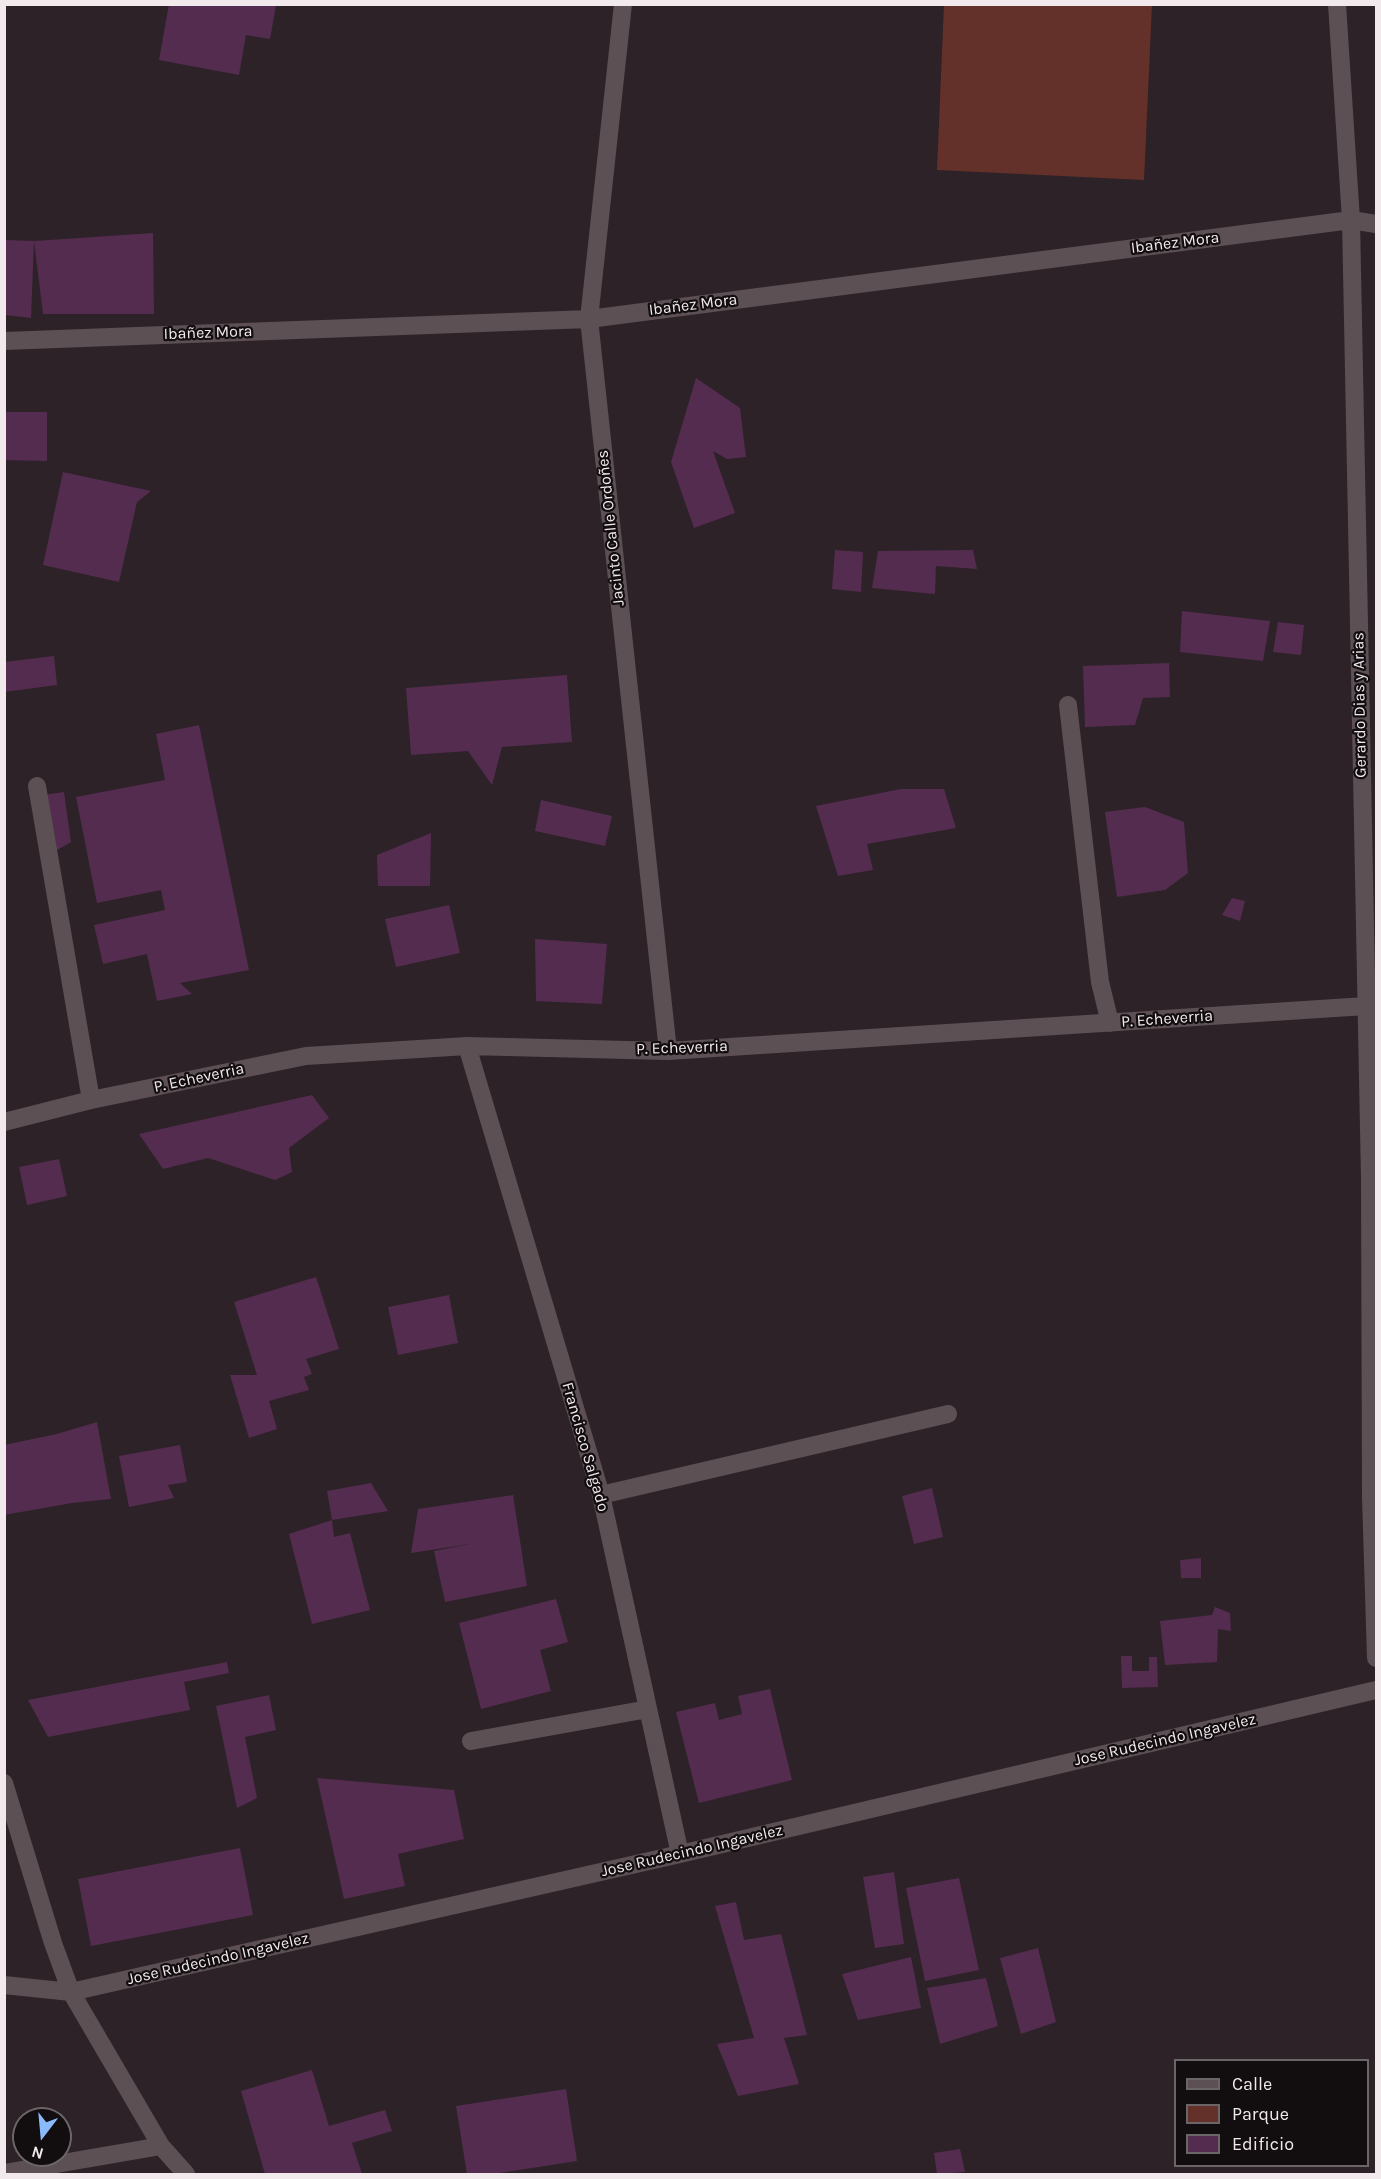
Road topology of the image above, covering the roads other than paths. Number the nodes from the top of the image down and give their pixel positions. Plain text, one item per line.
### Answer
1 (623, 4) edge
2 (1337, 4) edge
3 (1351, 220) junction
4 (1377, 224) edge
5 (589, 319) junction
6 (4, 341) edge
7 (1068, 705) dead end
8 (37, 786) dead end
9 (1366, 1005) junction
10 (1110, 1023) junction
11 (467, 1046) junction
12 (1372, 1050) edge
13 (668, 1051) junction
14 (91, 1100) junction
15 (4, 1122) edge
16 (948, 1414) dead end
17 (601, 1495) junction
18 (1377, 1658) edge
19 (1377, 1690) edge
20 (648, 1709) junction
21 (471, 1741) dead end
22 (4, 1783) edge
23 (680, 1854) junction
24 (4, 1985) edge
25 (71, 1992) junction
26 (161, 2146) junction
27 (4, 2173) edge
28 (186, 2175) edge

1 - 5 street, Jacinto Calle Ordoñes
2 - 3 street, Gerardo Dias y Arias
3 - 4 street, Ibañez Mora
3 - 5 street, Ibañez Mora
3 - 9 street, Gerardo Dias y Arias
5 - 6 street, Ibañez Mora
5 - 13 street, Jacinto Calle Ordoñes
7 - 10 street
8 - 14 street
9 - 10 street, P. Echeverria
9 - 12 street, Gerardo Dias y Arias
10 - 13 street, P. Echeverria
11 - 13 street, P. Echeverria
11 - 14 street, P. Echeverria
11 - 17 street, Francisco Salgado
12 - 18 street, Gerardo Dias y Arias
14 - 15 street, P. Echeverria
16 - 17 street
17 - 20 street, Francisco Salgado
19 - 23 street, Jose Rudecindo Ingavelez
20 - 21 street
20 - 23 street, Francisco Salgado
22 - 25 street
23 - 25 street, Jose Rudecindo Ingavelez
24 - 25 street, Jose Rudecindo Ingavelez
25 - 26 street
26 - 27 street
26 - 28 street

